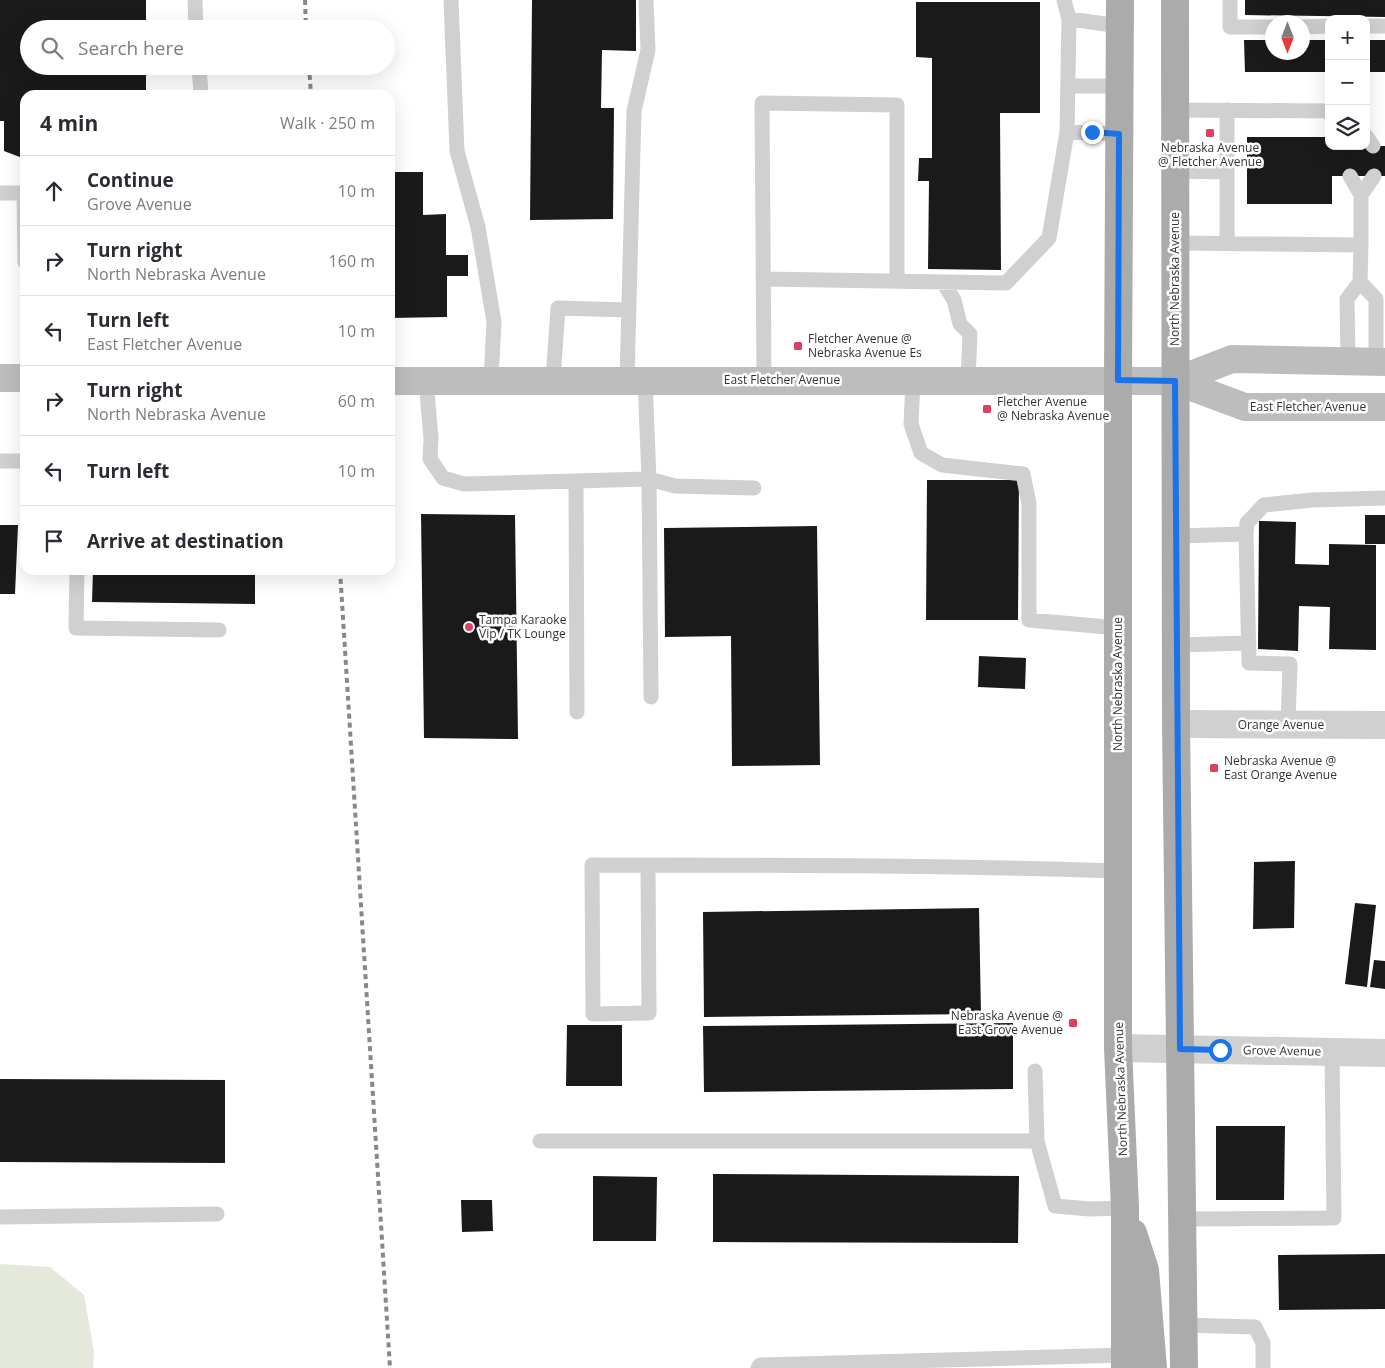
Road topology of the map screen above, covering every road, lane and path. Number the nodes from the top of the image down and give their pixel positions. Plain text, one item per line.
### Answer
1 (195, 0) edge
2 (451, 0) edge
3 (646, 0) edge
4 (1064, 0) edge
5 (1175, 0) edge
6 (1230, 0) edge
7 (1120, 13) edge
8 (1069, 19) junction
9 (196, 20) edge
10 (1310, 26) edge
11 (1325, 26) edge
12 (1370, 26) edge
13 (1385, 26) edge
14 (1265, 27) edge
15 (200, 75) edge
16 (1068, 86) junction
17 (1119, 86) junction
18 (201, 90) edge
19 (1175, 110) junction
20 (1227, 110) junction
21 (1325, 111) edge
22 (1068, 132) junction
23 (1119, 134) junction
24 (1175, 171) junction
25 (1227, 172) junction
26 (1350, 176) dead end
27 (1374, 176) dead end
28 (0, 193) edge
29 (20, 193) edge
30 (1361, 195) junction
31 (1175, 243) junction
32 (1227, 244) junction
33 (1361, 245) junction
34 (764, 279) junction
35 (897, 281) junction
36 (943, 282) junction
37 (1360, 282) junction
38 (628, 310) junction
39 (1348, 361) junction
40 (1380, 362) edge
41 (0, 378) edge
42 (20, 378) edge
43 (553, 380) junction
44 (636, 380) junction
45 (764, 380) junction
46 (913, 380) junction
47 (968, 380) junction
48 (1118, 380) junction
49 (395, 381) edge
50 (426, 381) junction
51 (491, 381) junction
52 (1175, 381) junction
53 (1385, 407) edge
54 (0, 461) edge
55 (20, 461) edge
56 (649, 479) junction
57 (576, 480) junction
58 (754, 488) dead end
59 (1385, 498) edge
60 (1246, 534) junction
61 (1176, 536) junction
62 (77, 575) edge
63 (1118, 628) junction
64 (219, 630) dead end
65 (1249, 643) junction
66 (1176, 645) junction
67 (652, 697) dead end
68 (578, 712) dead end
69 (1176, 724) junction
70 (1288, 725) junction
71 (1385, 725) edge
72 (648, 865) junction
73 (1118, 871) junction
74 (1118, 1048) junction
75 (1180, 1049) junction
76 (1332, 1052) junction
77 (1385, 1053) edge
78 (1035, 1071) dead end
79 (540, 1141) dead end
80 (1037, 1141) junction
81 (1125, 1208) junction
82 (217, 1214) dead end
83 (0, 1216) edge
84 (1182, 1219) junction
85 (1183, 1325) junction
86 (1125, 1361) edge
87 (997, 1363) edge
88 (814, 1366) edge
89 (758, 1368) edge
90 (1153, 1368) edge
91 (1184, 1368) edge
92 (1263, 1368) edge

1 - 9 lane
2 - 51 lane
3 - 38 lane
4 - 8 lane
5 - 19 main road, North Nebraska Avenue
6 - 14 lane
7 - 8 lane
7 - 17 main road, North Nebraska Avenue
8 - 16 lane
10 - 11 lane
12 - 13 lane
15 - 18 lane
16 - 17 lane
16 - 22 lane
17 - 23 main road, North Nebraska Avenue
19 - 20 lane
19 - 24 main road, North Nebraska Avenue
20 - 21 lane
20 - 25 lane
22 - 23 lane
22 - 36 lane
23 - 48 main road, North Nebraska Avenue
24 - 25 lane
24 - 31 main road, North Nebraska Avenue
25 - 32 lane
26 - 30 lane
27 - 30 lane
28 - 29 lane
30 - 33 lane
31 - 32 lane
31 - 52 main road, North Nebraska Avenue
32 - 33 lane
33 - 37 lane
34 - 35 lane
34 - 35 lane
34 - 45 lane
35 - 36 lane
36 - 47 lane
37 - 39 lane
37 - 40 lane
38 - 43 lane
38 - 44 lane
39 - 40 main road, East Fletcher Avenue
39 - 52 main road, East Fletcher Avenue
41 - 42 main road
43 - 44 main road, East Fletcher Avenue
43 - 51 main road, East Fletcher Avenue
44 - 45 main road, East Fletcher Avenue
44 - 56 lane
45 - 46 main road, East Fletcher Avenue
46 - 47 main road, East Fletcher Avenue
46 - 63 lane
47 - 48 main road, East Fletcher Avenue
48 - 52 main road, East Fletcher Avenue
48 - 63 main road, North Nebraska Avenue
49 - 50 main road, East Fletcher Avenue
50 - 51 main road, East Fletcher Avenue
50 - 57 lane
52 - 53 main road, East Fletcher Avenue
52 - 61 main road, North Nebraska Avenue
54 - 55 lane
56 - 57 lane
56 - 58 lane
56 - 67 lane
57 - 68 lane
59 - 60 lane
60 - 61 lane
60 - 65 lane
61 - 66 main road, North Nebraska Avenue
62 - 64 lane
63 - 73 main road, North Nebraska Avenue
65 - 66 lane
65 - 70 lane
66 - 69 main road, North Nebraska Avenue
69 - 70 street, Orange Avenue
69 - 75 main road, North Nebraska Avenue
70 - 71 street, Orange Avenue
72 - 72 lane
72 - 73 lane
73 - 74 main road, North Nebraska Avenue
74 - 75 street, Grove Avenue
74 - 81 main road, North Nebraska Avenue
75 - 76 street, Grove Avenue
75 - 84 main road, North Nebraska Avenue
76 - 77 street, Grove Avenue
76 - 84 lane
78 - 80 lane
79 - 80 lane
80 - 81 lane
81 - 86 main road, North Nebraska Avenue
81 - 90 main road
82 - 83 lane
84 - 85 main road, North Nebraska Avenue
85 - 91 main road, North Nebraska Avenue
85 - 92 lane
86 - 87 lane
87 - 88 lane
88 - 89 lane

